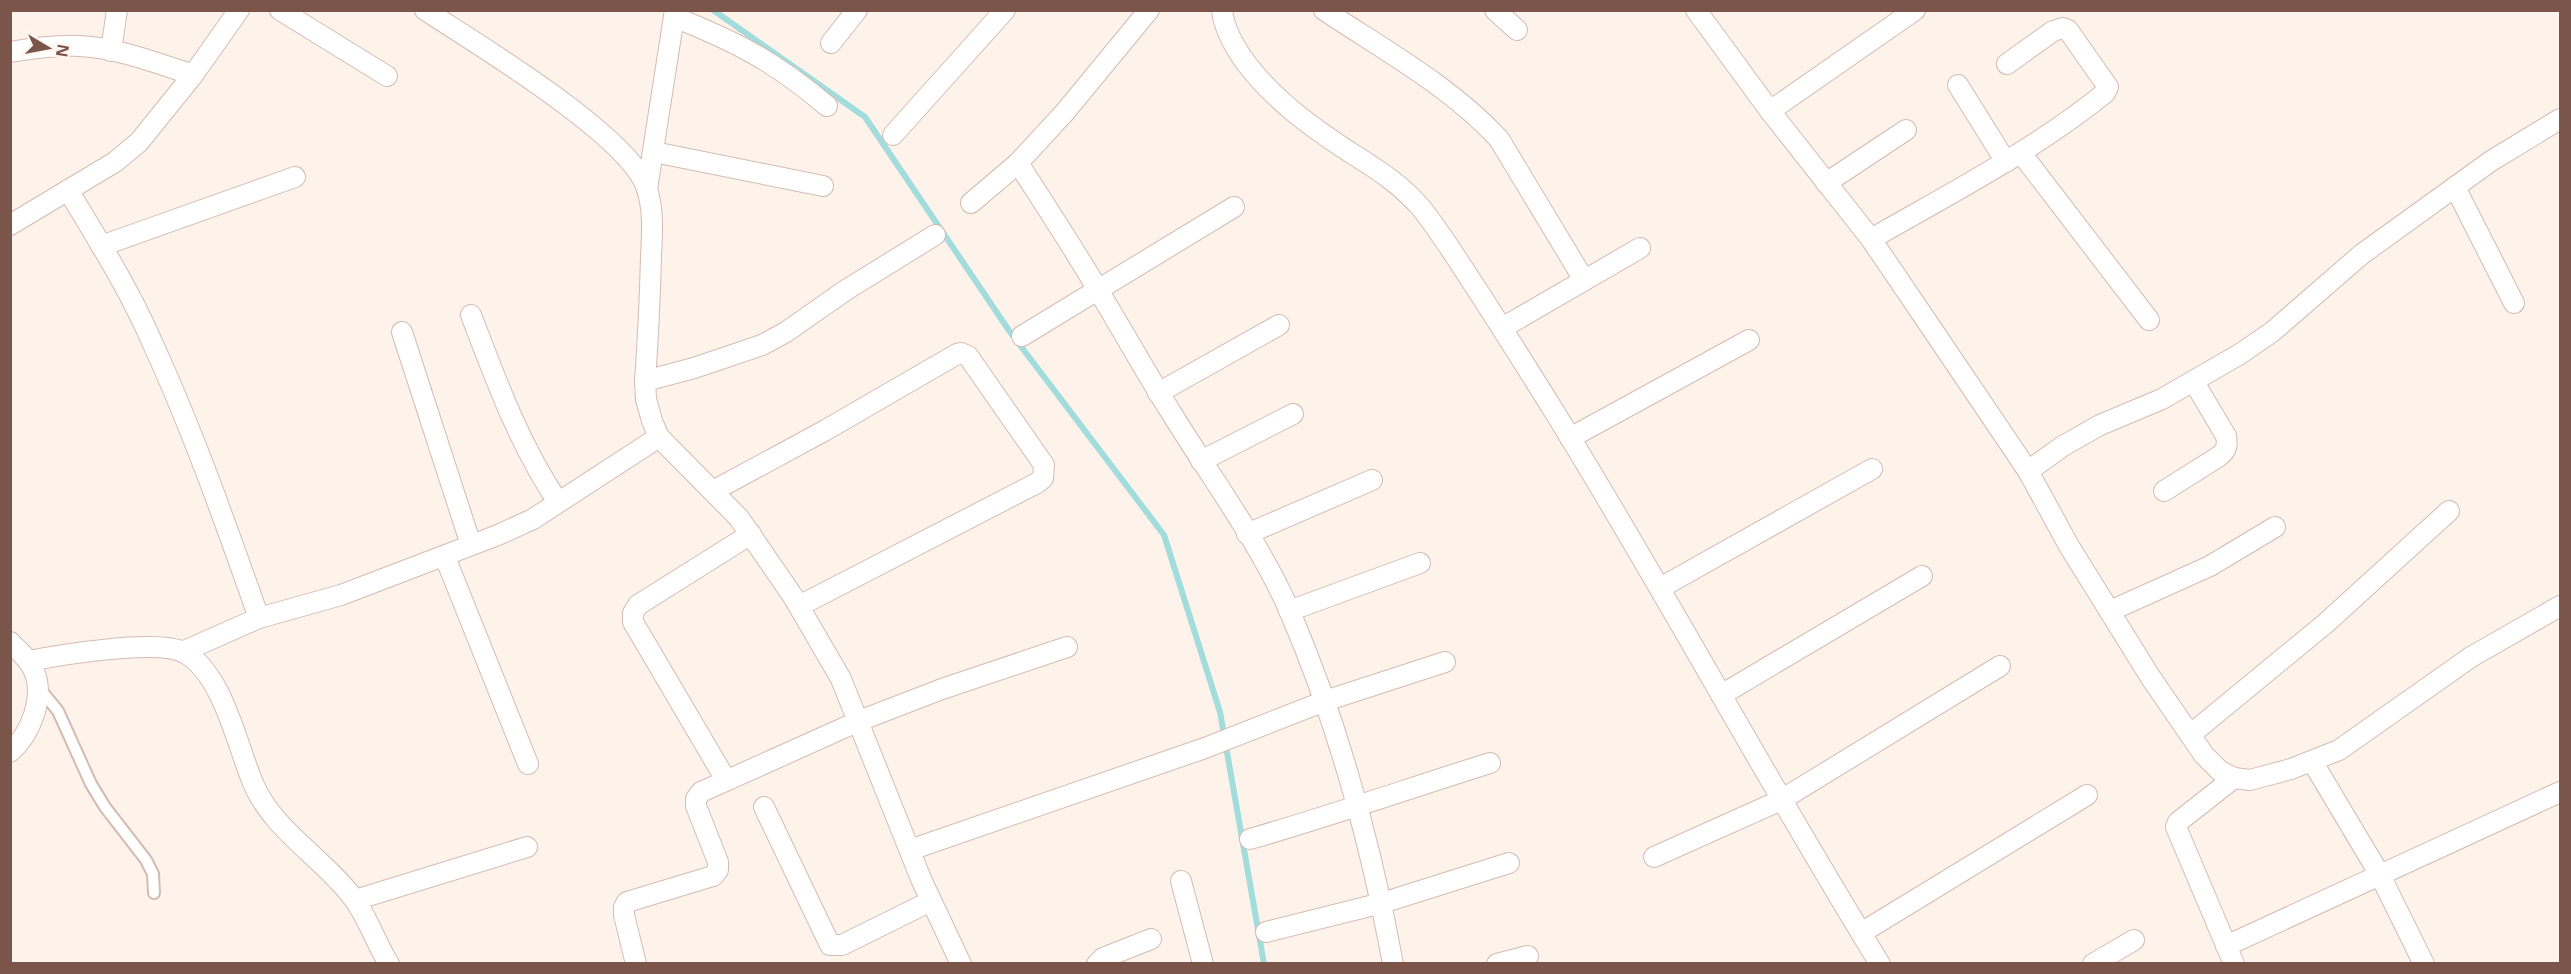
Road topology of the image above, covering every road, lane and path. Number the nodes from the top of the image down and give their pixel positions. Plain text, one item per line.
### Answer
1 (117, 10) edge
2 (239, 10) edge
3 (280, 10) edge
4 (425, 10) edge
5 (857, 10) edge
6 (1005, 10) edge
7 (1149, 10) edge
8 (1222, 10) edge
9 (1324, 10) edge
10 (1495, 10) edge
11 (1696, 10) edge
12 (1915, 10) edge
13 (675, 14) edge
14 (1517, 30) dead end
15 (831, 43) dead end
16 (111, 51) junction
17 (10, 52) edge
18 (2007, 64) dead end
19 (193, 75) junction
20 (387, 76) dead end
21 (1958, 85) dead end
22 (827, 106) dead end
23 (1770, 111) junction
24 (2560, 119) edge
25 (1906, 130) dead end
26 (893, 135) dead end
27 (654, 152) junction
28 (2014, 158) junction
29 (1018, 164) junction
30 (295, 177) dead end
31 (1826, 183) junction
32 (823, 186) dead end
33 (2455, 188) junction
34 (647, 189) junction
35 (68, 190) junction
36 (971, 203) dead end
37 (1234, 207) dead end
38 (10, 225) edge
39 (935, 235) dead end
40 (1871, 239) junction
41 (101, 246) junction
42 (1640, 248) dead end
43 (1584, 280) junction
44 (1098, 289) junction
45 (2514, 303) dead end
46 (471, 315) dead end
47 (2149, 320) dead end
48 (1279, 325) dead end
49 (1502, 328) junction
50 (402, 332) dead end
51 (1022, 336) dead end
52 (1749, 340) dead end
53 (645, 381) junction
54 (2194, 382) junction
55 (1158, 393) junction
56 (1293, 414) dead end
57 (659, 437) junction
58 (1570, 438) junction
59 (1201, 461) junction
60 (1872, 469) dead end
61 (2028, 471) junction
62 (1372, 480) dead end
63 (713, 491) junction
64 (2164, 491) dead end
65 (558, 502) junction
66 (2449, 510) dead end
67 (2275, 527) dead end
68 (751, 534) junction
69 (1247, 534) junction
70 (471, 545) junction
71 (445, 557) junction
72 (1420, 563) dead end
73 (1922, 576) dead end
74 (1660, 588) junction
75 (799, 606) junction
76 (2560, 606) edge
77 (1289, 611) junction
78 (2110, 611) junction
79 (258, 618) junction
80 (10, 642) edge
81 (1066, 647) dead end
82 (182, 652) junction
83 (29, 661) junction
84 (1445, 662) dead end
85 (2000, 666) dead end
86 (38, 686) junction
87 (1721, 695) junction
88 (1324, 701) junction
89 (859, 721) junction
90 (2190, 735) junction
91 (10, 752) edge
92 (2312, 761) junction
93 (1490, 763) dead end
94 (528, 764) dead end
95 (2234, 778) junction
96 (726, 780) junction
97 (2560, 792) edge
98 (2087, 795) dead end
99 (1781, 800) junction
100 (1356, 806) junction
101 (764, 807) dead end
102 (1251, 839) dead end
103 (527, 847) dead end
104 (910, 850) junction
105 (1654, 857) dead end
106 (1509, 863) dead end
107 (2380, 875) junction
108 (1181, 881) dead end
109 (154, 893) dead end
110 (355, 900) junction
111 (931, 901) junction
112 (1382, 903) junction
113 (1266, 932) dead end
114 (1861, 933) junction
115 (1151, 939) dead end
116 (2134, 940) dead end
117 (2230, 955) edge
118 (1528, 956) dead end
119 (388, 963) edge
120 (636, 963) edge
121 (961, 963) edge
122 (1097, 963) edge
123 (1203, 963) edge
124 (1393, 963) edge
125 (1497, 963) edge
126 (1880, 963) edge
127 (2093, 963) edge
128 (2424, 963) edge

1 - 16 street
2 - 19 street
3 - 20 street
4 - 34 street
5 - 15 street
6 - 26 street
7 - 29 street
8 - 49 street
9 - 43 street
10 - 14 street
11 - 23 street
12 - 23 street
13 - 22 street
13 - 27 street
16 - 17 street
16 - 19 street
18 - 28 street
19 - 35 street
21 - 28 street
23 - 31 street
24 - 33 street
25 - 31 street
27 - 32 street
27 - 34 street
28 - 40 street
28 - 47 street
29 - 36 street
29 - 44 street
30 - 41 street
31 - 40 street
33 - 45 street
33 - 54 street
34 - 53 street
35 - 38 street
35 - 41 street
37 - 44 street
39 - 53 street
40 - 61 street
41 - 79 street
42 - 43 street
43 - 49 street
44 - 51 street
44 - 55 street
46 - 65 street
48 - 55 street
49 - 58 street
50 - 70 street
52 - 58 street
53 - 57 street
54 - 61 street
54 - 64 street
55 - 59 street
56 - 59 street
57 - 63 street
57 - 65 street
58 - 74 street
59 - 69 street
60 - 74 street
61 - 78 street
62 - 69 street
63 - 68 street
63 - 75 street
65 - 70 street
66 - 90 street
67 - 78 street
68 - 75 street
68 - 96 street
69 - 77 street
70 - 71 street
71 - 79 street
71 - 94 street
72 - 77 street
73 - 87 street
74 - 87 street
75 - 89 street
76 - 92 street
77 - 88 street
78 - 90 street
79 - 82 street
80 - 83 street
81 - 89 street
82 - 83 street
82 - 110 street
83 - 86 street
84 - 88 street
85 - 99 street
86 - 91 street
86 - 109 lane
87 - 99 street
88 - 100 street
88 - 104 street
89 - 96 street
89 - 104 street
90 - 95 street
92 - 95 street
92 - 107 street
93 - 100 street
95 - 117 street
96 - 120 street
97 - 107 street
98 - 114 street
99 - 105 street
99 - 114 street
100 - 102 street
100 - 112 street
101 - 111 street
103 - 110 street
104 - 111 street
106 - 112 street
107 - 117 street
107 - 128 street
108 - 123 street
110 - 119 street
111 - 121 street
112 - 113 street
112 - 124 street
114 - 126 street
115 - 122 street
116 - 127 street
118 - 125 street

